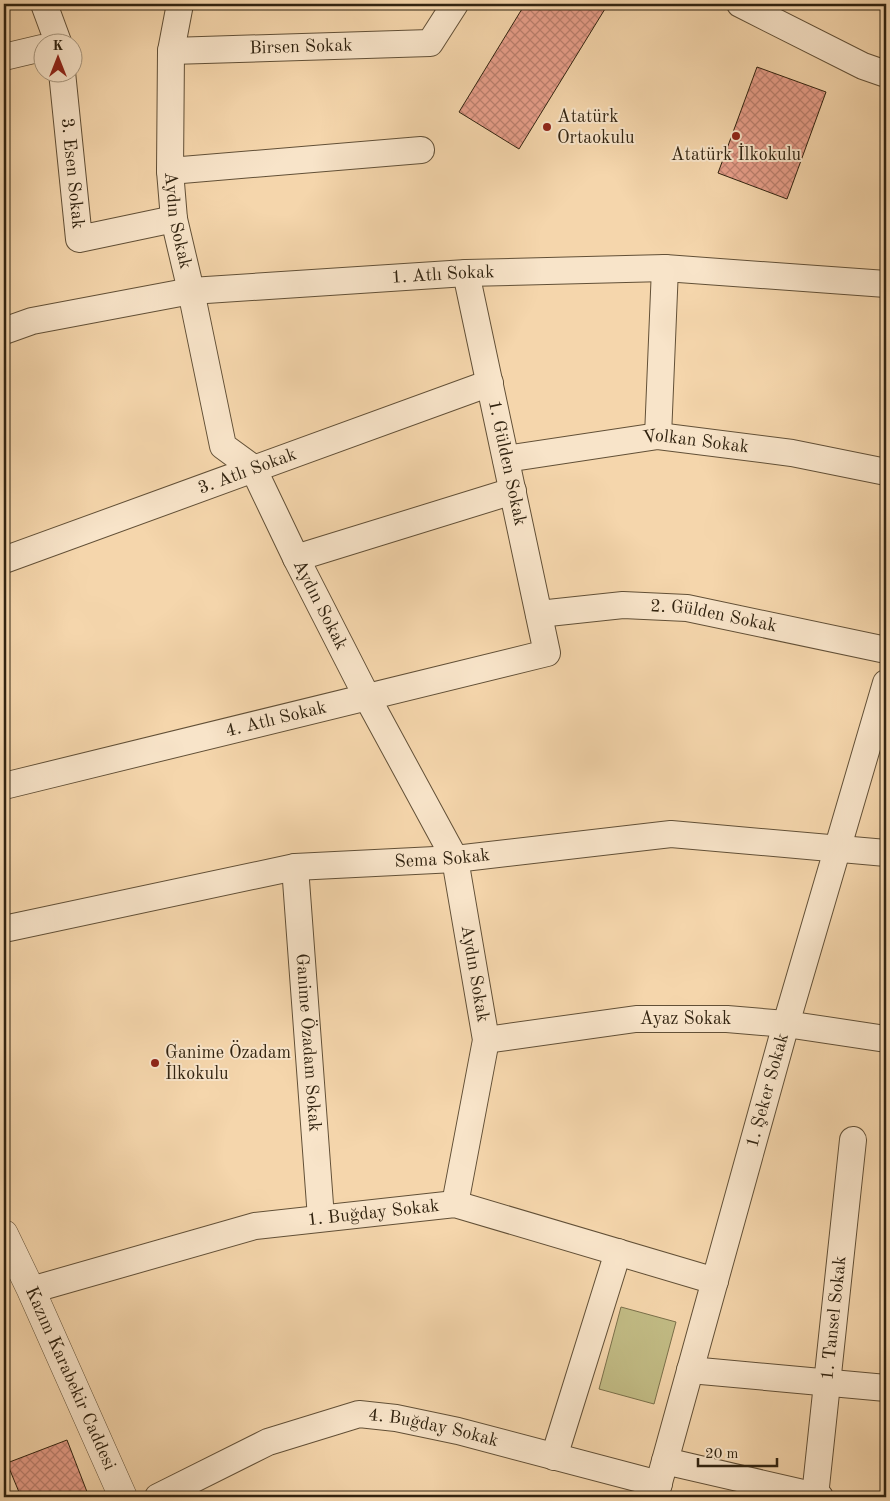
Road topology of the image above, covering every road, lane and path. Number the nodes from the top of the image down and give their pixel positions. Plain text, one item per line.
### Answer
1 (44, 4) edge
2 (180, 4) edge
3 (456, 4) edge
4 (740, 4) edge
5 (54, 32) edge
6 (32, 50) edge
7 (171, 51) junction
8 (4, 57) edge
9 (886, 74) edge
10 (63, 82) edge
11 (422, 150) dead end
12 (170, 171) junction
13 (174, 219) junction
14 (665, 268) junction
15 (466, 273) junction
16 (886, 284) edge
17 (191, 291) junction
18 (4, 331) edge
19 (490, 383) junction
20 (658, 436) junction
21 (506, 459) junction
22 (253, 468) junction
23 (886, 472) edge
24 (512, 491) junction
25 (296, 558) junction
26 (4, 560) edge
27 (539, 614) junction
28 (886, 650) edge
29 (547, 653) joint
30 (886, 683) edge
31 (367, 697) junction
32 (4, 786) edge
33 (838, 848) junction
34 (886, 854) edge
35 (455, 859) junction
36 (295, 867) junction
37 (4, 929) edge
38 (786, 1024) junction
39 (886, 1039) edge
40 (486, 1040) junction
41 (853, 1140) dead end
42 (455, 1204) junction
43 (322, 1218) junction
44 (4, 1234) edge
45 (618, 1252) junction
46 (715, 1281) junction
47 (32, 1290) junction
48 (690, 1370) junction
49 (827, 1383) junction
50 (886, 1388) edge
51 (554, 1457) junction
52 (660, 1481) edge
53 (122, 1497) edge
54 (158, 1497) edge
55 (817, 1497) edge

1 - 5 street
2 - 7 street, Aydın Sokak
3 - 7 street, Birsen Sokak
4 - 9 street
6 - 8 street
7 - 12 street, Aydın Sokak
10 - 13 street, 3. Esen Sokak
11 - 12 street
12 - 13 street, Aydın Sokak
13 - 17 street, Aydın Sokak
14 - 15 street, 1. Atlı Sokak
14 - 16 street, 1. Atlı Sokak
14 - 20 street
15 - 17 street, 1. Atlı Sokak
15 - 19 street, 1. Gülden Sokak
17 - 18 street, 1. Atlı Sokak
17 - 22 street, Aydın Sokak
19 - 21 street, 1. Gülden Sokak
19 - 22 street, 3. Atlı Sokak
20 - 21 street, Volkan Sokak
20 - 23 street, Volkan Sokak
21 - 24 street, 1. Gülden Sokak
22 - 25 street, Aydın Sokak
22 - 26 street, 3. Atlı Sokak
24 - 25 street
24 - 27 street, 1. Gülden Sokak
25 - 31 street, Aydın Sokak
27 - 28 street, 2. Gülden Sokak
27 - 29 street, 1. Gülden Sokak
29 - 31 street, 4. Atlı Sokak
30 - 33 street, 1. Şeker Sokak
31 - 32 street, 4. Atlı Sokak
31 - 35 street, Aydın Sokak
33 - 34 street, Sema Sokak
33 - 35 street, Sema Sokak
33 - 38 street, 1. Şeker Sokak
35 - 36 street, Sema Sokak
35 - 40 street, Aydın Sokak
36 - 37 street, Sema Sokak
36 - 43 street, Ganime Özadam Sokak
38 - 39 street, Ayaz Sokak
38 - 40 street, Ayaz Sokak
38 - 46 street, 1. Şeker Sokak
40 - 42 street, Aydın Sokak
41 - 49 street, 1. Tansel Sokak
42 - 43 street, 1. Buğday Sokak
42 - 45 street, 1. Buğday Sokak
43 - 47 street, 1. Buğday Sokak
44 - 47 street, Kazım Karabekir Caddesi
45 - 46 street, 1. Buğday Sokak
45 - 51 street
46 - 48 street, 1. Şeker Sokak
47 - 53 street, Kazım Karabekir Caddesi
48 - 49 street
48 - 52 street, 1. Şeker Sokak
49 - 50 street
49 - 55 street, 1. Tansel Sokak
51 - 52 street, 4. Buğday Sokak
51 - 54 street, 4. Buğday Sokak
52 - 55 street, 4. Buğday Sokak

